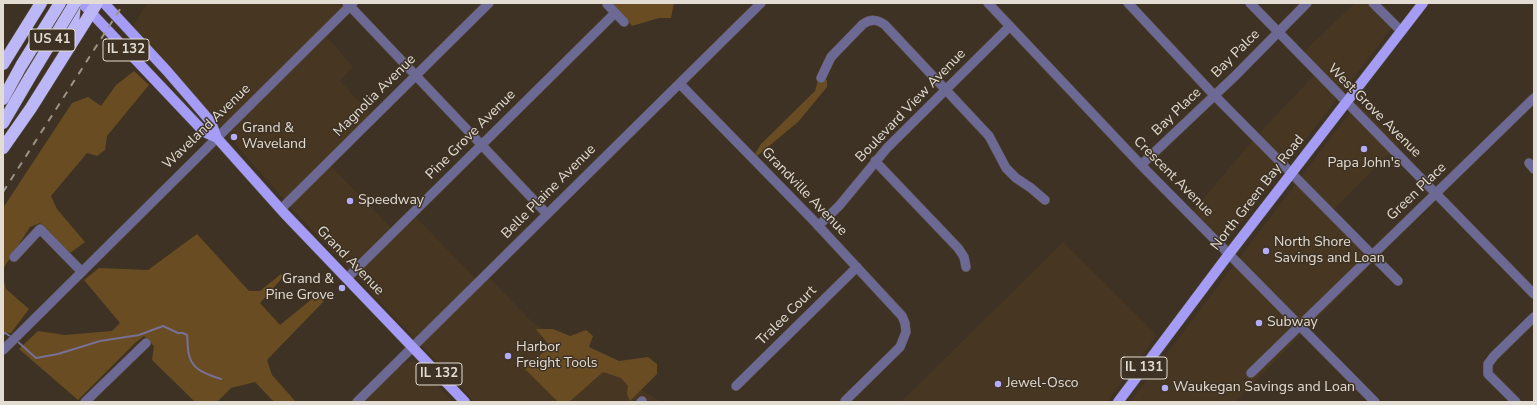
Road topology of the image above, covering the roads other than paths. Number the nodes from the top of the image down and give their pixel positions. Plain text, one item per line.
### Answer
1 (60, 3) edge
2 (75, 3) edge
3 (82, 3) edge
4 (489, 3) edge
5 (761, 3) edge
6 (988, 3) edge
7 (1128, 3) edge
8 (1250, 3) edge
9 (1307, 3) edge
10 (1373, 3) edge
11 (1423, 3) edge
12 (41, 4) edge
13 (350, 4) edge
14 (607, 4) dead end
15 (97, 8) edge
16 (615, 13) junction
17 (624, 22) dead end
18 (1010, 26) junction
19 (1401, 31) junction
20 (1277, 33) junction
21 (63, 57) junction
22 (3, 64) edge
23 (416, 76) junction
24 (821, 78) dead end
25 (680, 84) junction
26 (945, 89) junction
27 (1214, 95) junction
28 (1534, 98) edge
29 (3, 99) edge
30 (1346, 102) junction
31 (3, 123) edge
32 (217, 138) junction
33 (481, 144) junction
34 (3, 148) edge
35 (875, 161) junction
36 (1141, 165) junction
37 (1291, 174) junction
38 (1436, 193) junction
39 (1045, 200) dead end
40 (281, 208) junction
41 (547, 214) junction
42 (818, 226) junction
43 (1229, 254) junction
44 (1372, 256) junction
45 (14, 257) dead end
46 (857, 267) junction
47 (966, 267) dead end
48 (82, 272) junction
49 (346, 278) junction
50 (1398, 281) dead end
51 (1534, 294) edge
52 (1534, 317) edge
53 (1300, 326) junction
54 (146, 343) dead end
55 (412, 347) junction
56 (3, 350) edge
57 (1251, 373) dead end
58 (736, 386) dead end
59 (845, 401) dead end
60 (85, 402) edge
61 (357, 402) edge
62 (465, 402) edge
63 (1118, 402) edge
64 (1374, 402) edge
65 (1516, 402) edge

1 - 29 highway, US 41
2 - 21 highway
2 - 31 highway, US 41, bridge
3 - 15 main road, Grand Avenue / IL 132
4 - 23 street, Magnolia Avenue
5 - 25 street, Belle Plaine Avenue
6 - 18 street, Crescent Avenue
7 - 27 street
8 - 20 street, West Grove Avenue
9 - 20 street
10 - 19 street
11 - 19 main road, North Green Bay Road / IL 131
12 - 22 highway
13 - 23 street
13 - 32 street, Waveland Avenue
14 - 16 street
15 - 21 highway
15 - 32 main road, Grand Avenue / IL 132
15 - 32 main road, Grand Avenue / IL 132
16 - 17 street
16 - 33 street, Pine Grove Avenue
18 - 26 street, Boulevard View Avenue
18 - 36 street, Crescent Avenue
19 - 30 main road, North Green Bay Road / IL 131
20 - 27 street, Bay Palce
20 - 30 street, West Grove Avenue
21 - 34 highway
23 - 33 street
23 - 40 street, Magnolia Avenue
24 - 26 street
25 - 41 street, Belle Plaine Avenue
25 - 42 street, Grandville Avenue
26 - 35 street, Boulevard View Avenue
26 - 39 street
27 - 36 street, Bay Place
27 - 37 street
28 - 38 street, Green Place
30 - 37 main road, North Green Bay Road / IL 131
30 - 38 street, West Grove Avenue
32 - 40 main road, Grand Avenue / IL 132
32 - 48 street, Waveland Avenue
33 - 41 street
33 - 49 street, Pine Grove Avenue
35 - 42 street, Boulevard View Avenue
35 - 47 street
36 - 43 street, Crescent Avenue
37 - 43 main road, North Green Bay Road / IL 131
37 - 44 street
38 - 44 street, Green Place
38 - 51 street, West Grove Avenue
40 - 49 main road, Grand Avenue / IL 132
41 - 55 street, Belle Plaine Avenue
42 - 46 street, Grandville Avenue
43 - 53 street, Crescent Avenue
43 - 63 main road, North Green Bay Road / IL 131
44 - 50 street
44 - 53 street, Green Place
45 - 48 street
46 - 58 street, Tralee Court
46 - 59 street, Grandville Avenue
48 - 56 street, Waveland Avenue
49 - 55 main road, Grand Avenue / IL 132
52 - 65 street
53 - 57 street, Green Place
53 - 64 street, Crescent Avenue
54 - 60 street
55 - 61 street, Belle Plaine Avenue
55 - 62 main road, Grand Avenue / IL 132

